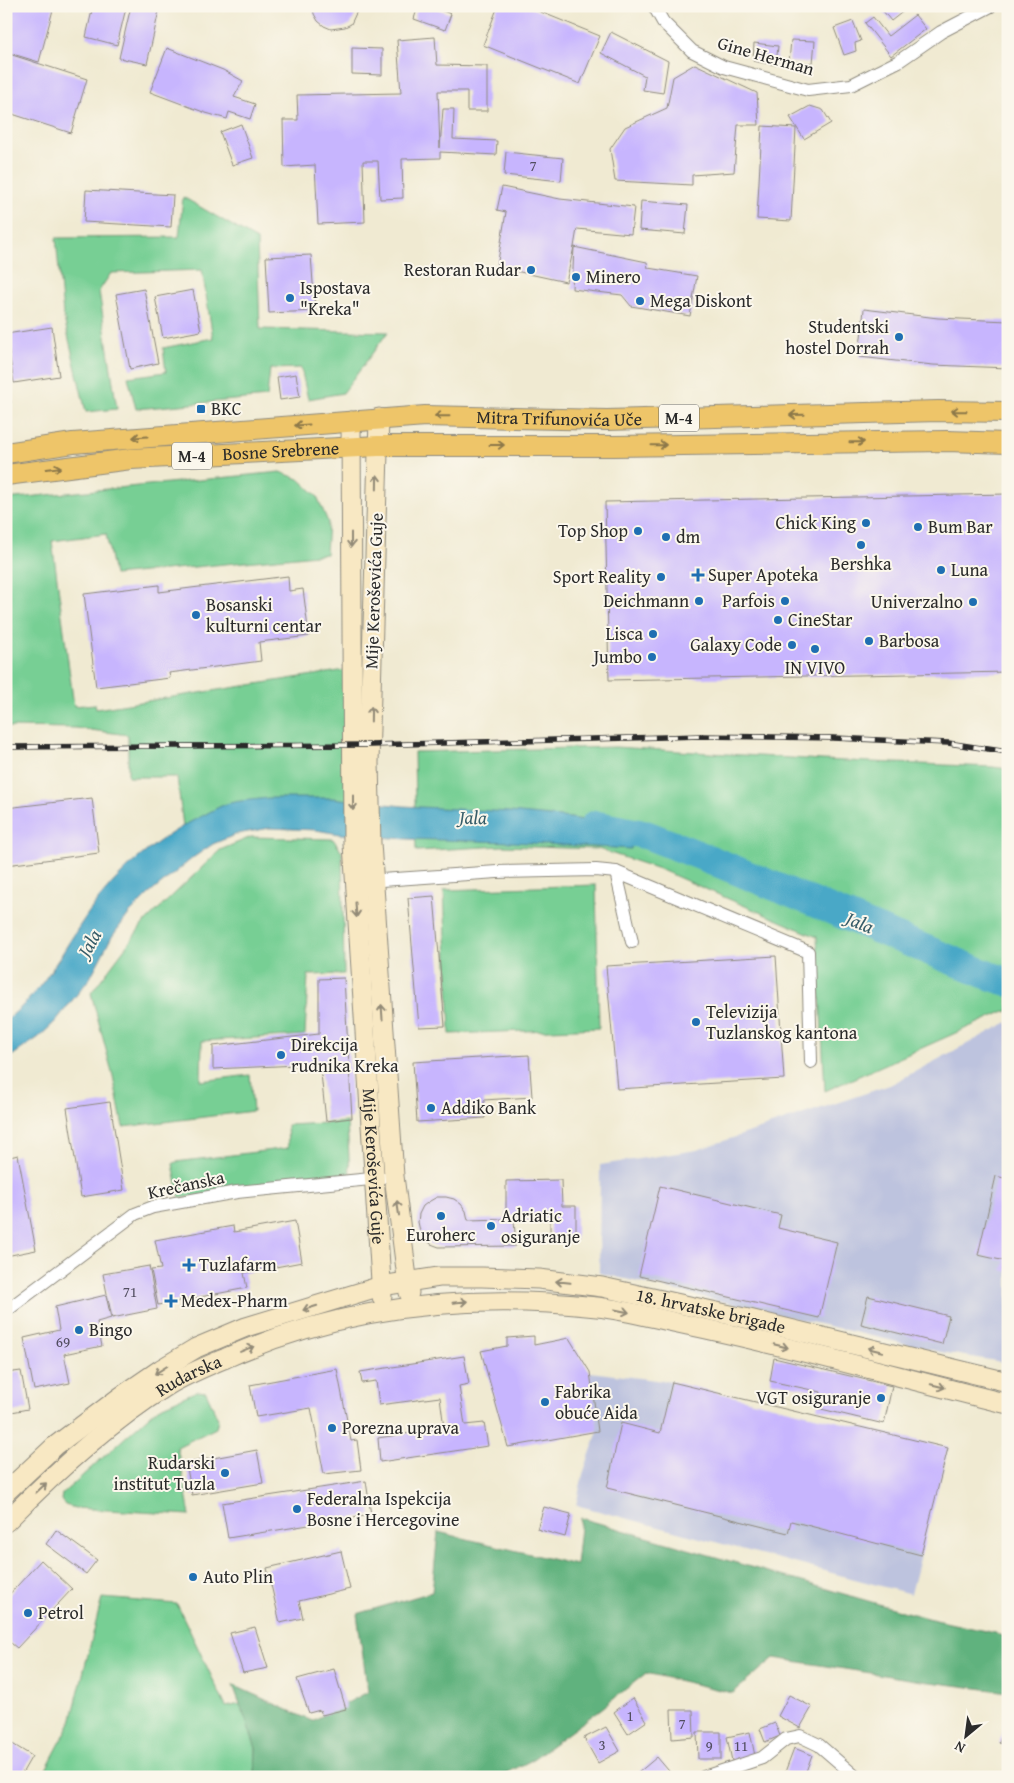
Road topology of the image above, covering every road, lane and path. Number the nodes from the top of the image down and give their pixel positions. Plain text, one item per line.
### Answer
1 (654, 6) edge
2 (991, 6) edge
3 (1008, 412) edge
4 (379, 418) junction
5 (351, 421) junction
6 (1008, 443) edge
7 (378, 446) junction
8 (351, 448) junction
9 (6, 452) edge
10 (6, 475) edge
11 (361, 762) junction
12 (362, 844) junction
13 (616, 872) junction
14 (373, 880) junction
15 (354, 882) junction
16 (632, 942) dead end
17 (811, 1062) dead end
18 (394, 1176) junction
19 (374, 1179) junction
20 (408, 1281) junction
21 (381, 1286) junction
22 (411, 1306) junction
23 (383, 1310) junction
24 (6, 1311) edge
25 (1008, 1382) edge
26 (1008, 1404) edge
27 (6, 1492) edge
28 (6, 1522) edge
29 (704, 1777) edge
30 (856, 1777) edge

1 - 2 street, Gine Herman
3 -> 4 main road, Mitra Trifunovića Uče / M-4
4 - 5 main road, Mitra Trifunovića Uče / M-4
4 - 7 main road, Mije Keroševića Guje
5 - 8 main road, Mije Keroševića Guje
5 -> 9 main road, Bosne Srebrene / M-4
7 -> 6 main road, Mitra Trifunovića Uče / M-4
7 - 8 main road, Bosne Srebrene / M-4
11 -> 7 main road, Mije Keroševića Guje
10 -> 8 main road, Bosne Srebrene / M-4
8 -> 11 main road, Mije Keroševića Guje
11 - 12 main road
12 - 14 main road, Mije Keroševića Guje
12 - 15 main road, Mije Keroševića Guje
13 - 14 street
13 - 16 street
13 - 17 street
14 - 15 street
18 -> 14 main road, Mije Keroševića Guje
15 -> 19 main road, Mije Keroševića Guje
18 - 19 street, Krečanska
20 -> 18 main road, Mije Keroševića Guje
19 - 21 main road, Mije Keroševića Guje
19 - 24 street, Krečanska
20 - 21 main road, Rudarska
20 - 22 main road, Mije Keroševića Guje
25 -> 20 main road, 18. hrvatske brigade
21 - 23 main road, Mije Keroševića Guje
21 -> 27 main road, Rudarska
22 - 23 main road, Rudarska
22 -> 26 main road, 18. hrvatske brigade
28 -> 23 main road, Rudarska
29 - 30 street

